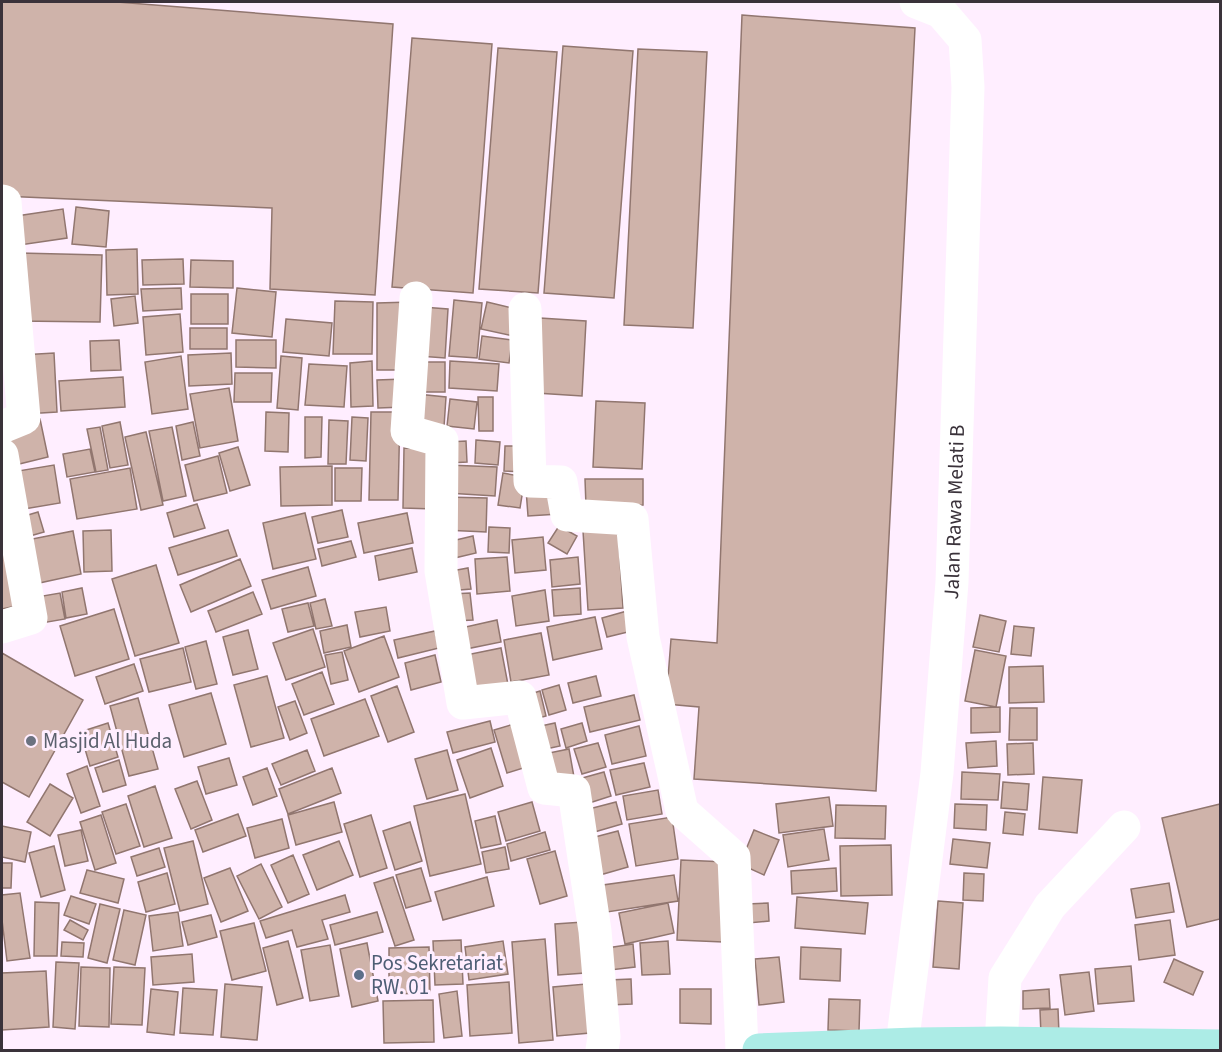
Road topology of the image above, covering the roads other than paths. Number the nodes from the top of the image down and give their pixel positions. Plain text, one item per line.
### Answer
1 (916, 2) edge
2 (2, 201) edge
3 (416, 298) dead end
4 (525, 309) dead end
5 (2, 428) edge
6 (2, 455) edge
7 (2, 627) edge
8 (1124, 826) dead end
9 (1001, 1043) junction
10 (1221, 1046) edge
11 (911, 1047) edge
12 (1161, 1048) edge
13 (602, 1050) edge
14 (742, 1050) edge
15 (759, 1050) edge

1 - 11 street, Jalan Rawa Melati B
2 - 5 street
3 - 13 street
4 - 14 street
6 - 7 street
8 - 9 street
9 - 11 main road
9 - 12 main road
10 - 12 main road
11 - 15 main road

